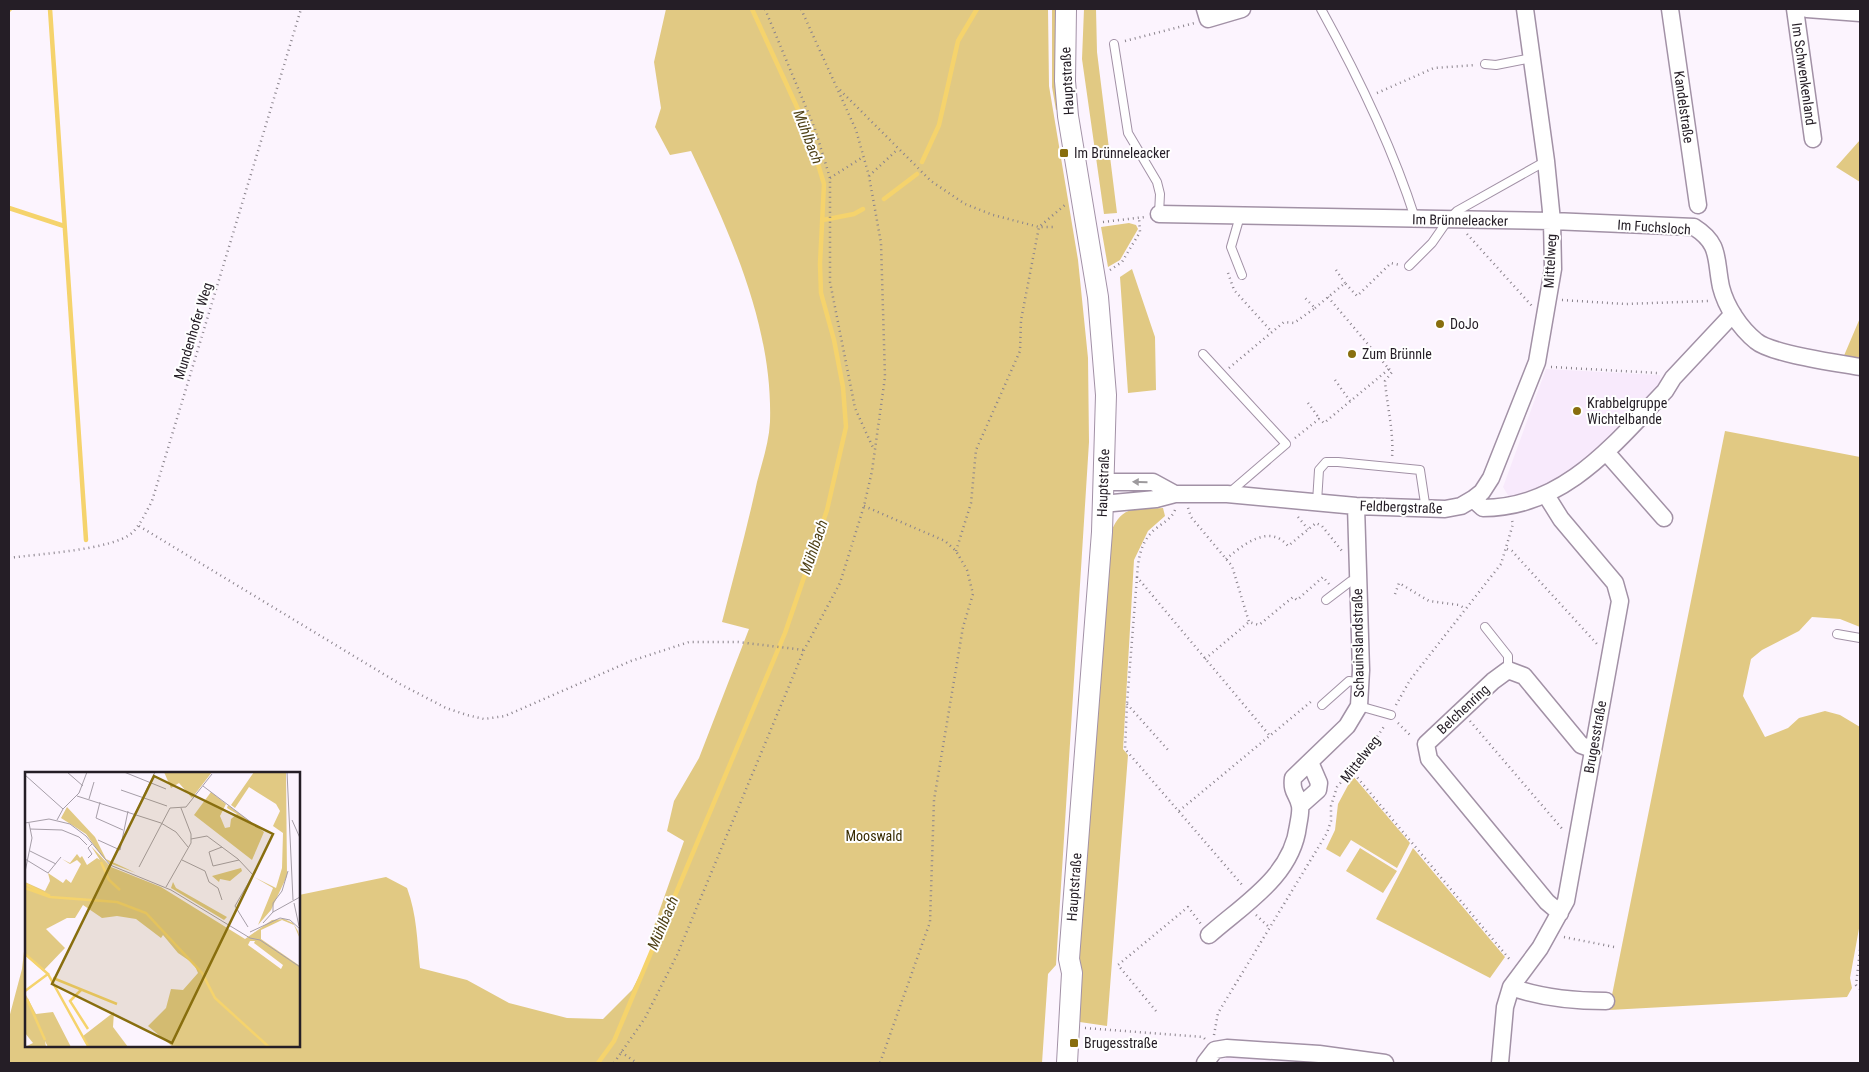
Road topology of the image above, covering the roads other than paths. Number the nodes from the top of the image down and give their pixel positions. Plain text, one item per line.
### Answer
1 (1066, 9) edge
2 (1242, 9) edge
3 (1321, 9) edge
4 (1525, 9) edge
5 (1670, 9) edge
6 (1795, 9) edge
7 (1807, 9) edge
8 (1860, 13) edge
9 (1207, 14) edge
10 (1114, 44) road end
11 (1532, 58) junction
12 (1485, 64) road end
13 (1813, 140) dead end
14 (1546, 161) junction
15 (1698, 205) dead end
16 (1159, 214) joint
17 (1240, 216) junction
18 (1416, 219) junction
19 (1448, 220) junction
20 (1552, 221) junction
21 (1409, 266) road end
22 (1242, 276) dead end
23 (1729, 307) junction
24 (1203, 354) dead end
25 (1860, 367) edge
26 (1606, 452) junction
27 (1103, 482) junction
28 (1179, 494) junction
29 (1227, 494) junction
30 (1546, 495) junction
31 (1473, 499) junction
32 (1317, 502) junction
33 (1102, 504) junction
34 (1356, 506) junction
35 (1426, 510) junction
36 (1664, 518) dead end
37 (1358, 581) junction
38 (1326, 600) dead end
39 (1486, 627) dead end
40 (1838, 634) dead end
41 (1860, 638) edge
42 (1508, 670) junction
43 (1361, 683) junction
44 (1322, 705) dead end
45 (1359, 706) junction
46 (1391, 715) road end
47 (1592, 749) junction
48 (1310, 762) junction
49 (1300, 806) junction
50 (1560, 913) junction
51 (1209, 935) road end
52 (1510, 987) junction
53 (1606, 1001) dead end
54 (1065, 1019) junction
55 (1057, 1063) edge
56 (1067, 1063) edge
57 (1205, 1063) edge
58 (1385, 1063) edge
59 (1500, 1063) edge

1 - 27 street, Hauptstraße
2 - 9 street
3 - 18 lane
4 - 11 street, Mittelweg
5 - 15 street, Kandelstraße
6 - 13 street, Im Schwenkenland
7 - 8 street
10 - 16 lane
11 - 12 lane
11 - 14 street, Mittelweg
14 - 19 lane
14 - 20 street, Mittelweg
16 - 17 street, Im Brünneleacker
17 - 18 street, Im Brünneleacker
17 - 22 lane
18 - 19 street, Im Brünneleacker
19 - 20 street, Im Brünneleacker
19 - 21 lane
20 - 23 street, Im Fuchsloch
20 - 31 street, Mittelweg
23 - 25 street, Im Fuchsloch
23 - 26 street
24 - 29 lane
26 - 30 street
26 - 36 street
28 -> 27 street, Feldbergstraße
27 - 33 street, Hauptstraße
28 - 29 street, Feldbergstraße
28 - 33 street, Feldbergstraße
29 - 32 street, Feldbergstraße
30 - 31 street
30 - 47 street, Brugesstraße
31 - 35 street, Feldbergstraße
32 - 34 street, Feldbergstraße
32 - 35 lane
33 - 54 street, Hauptstraße
34 - 35 street, Feldbergstraße
34 - 37 street, Schauinslandstraße
37 - 38 lane
37 - 43 street, Schauinslandstraße
39 - 42 lane
40 - 41 lane
42 - 47 street
42 - 50 street, Belchenring
43 - 44 lane
43 - 45 street, Schauinslandstraße
45 - 46 lane
45 - 48 street, Schauinslandstraße
47 - 50 street, Brugesstraße
48 - 49 street, Schauinslandstraße
48 - 49 street
49 - 51 street, Schauinslandstraße
50 - 52 street, Brugesstraße
52 - 53 street
52 - 59 street, Brugesstraße
54 - 55 street, Hauptstraße
54 - 56 street, Hauptstraße
57 - 58 street

